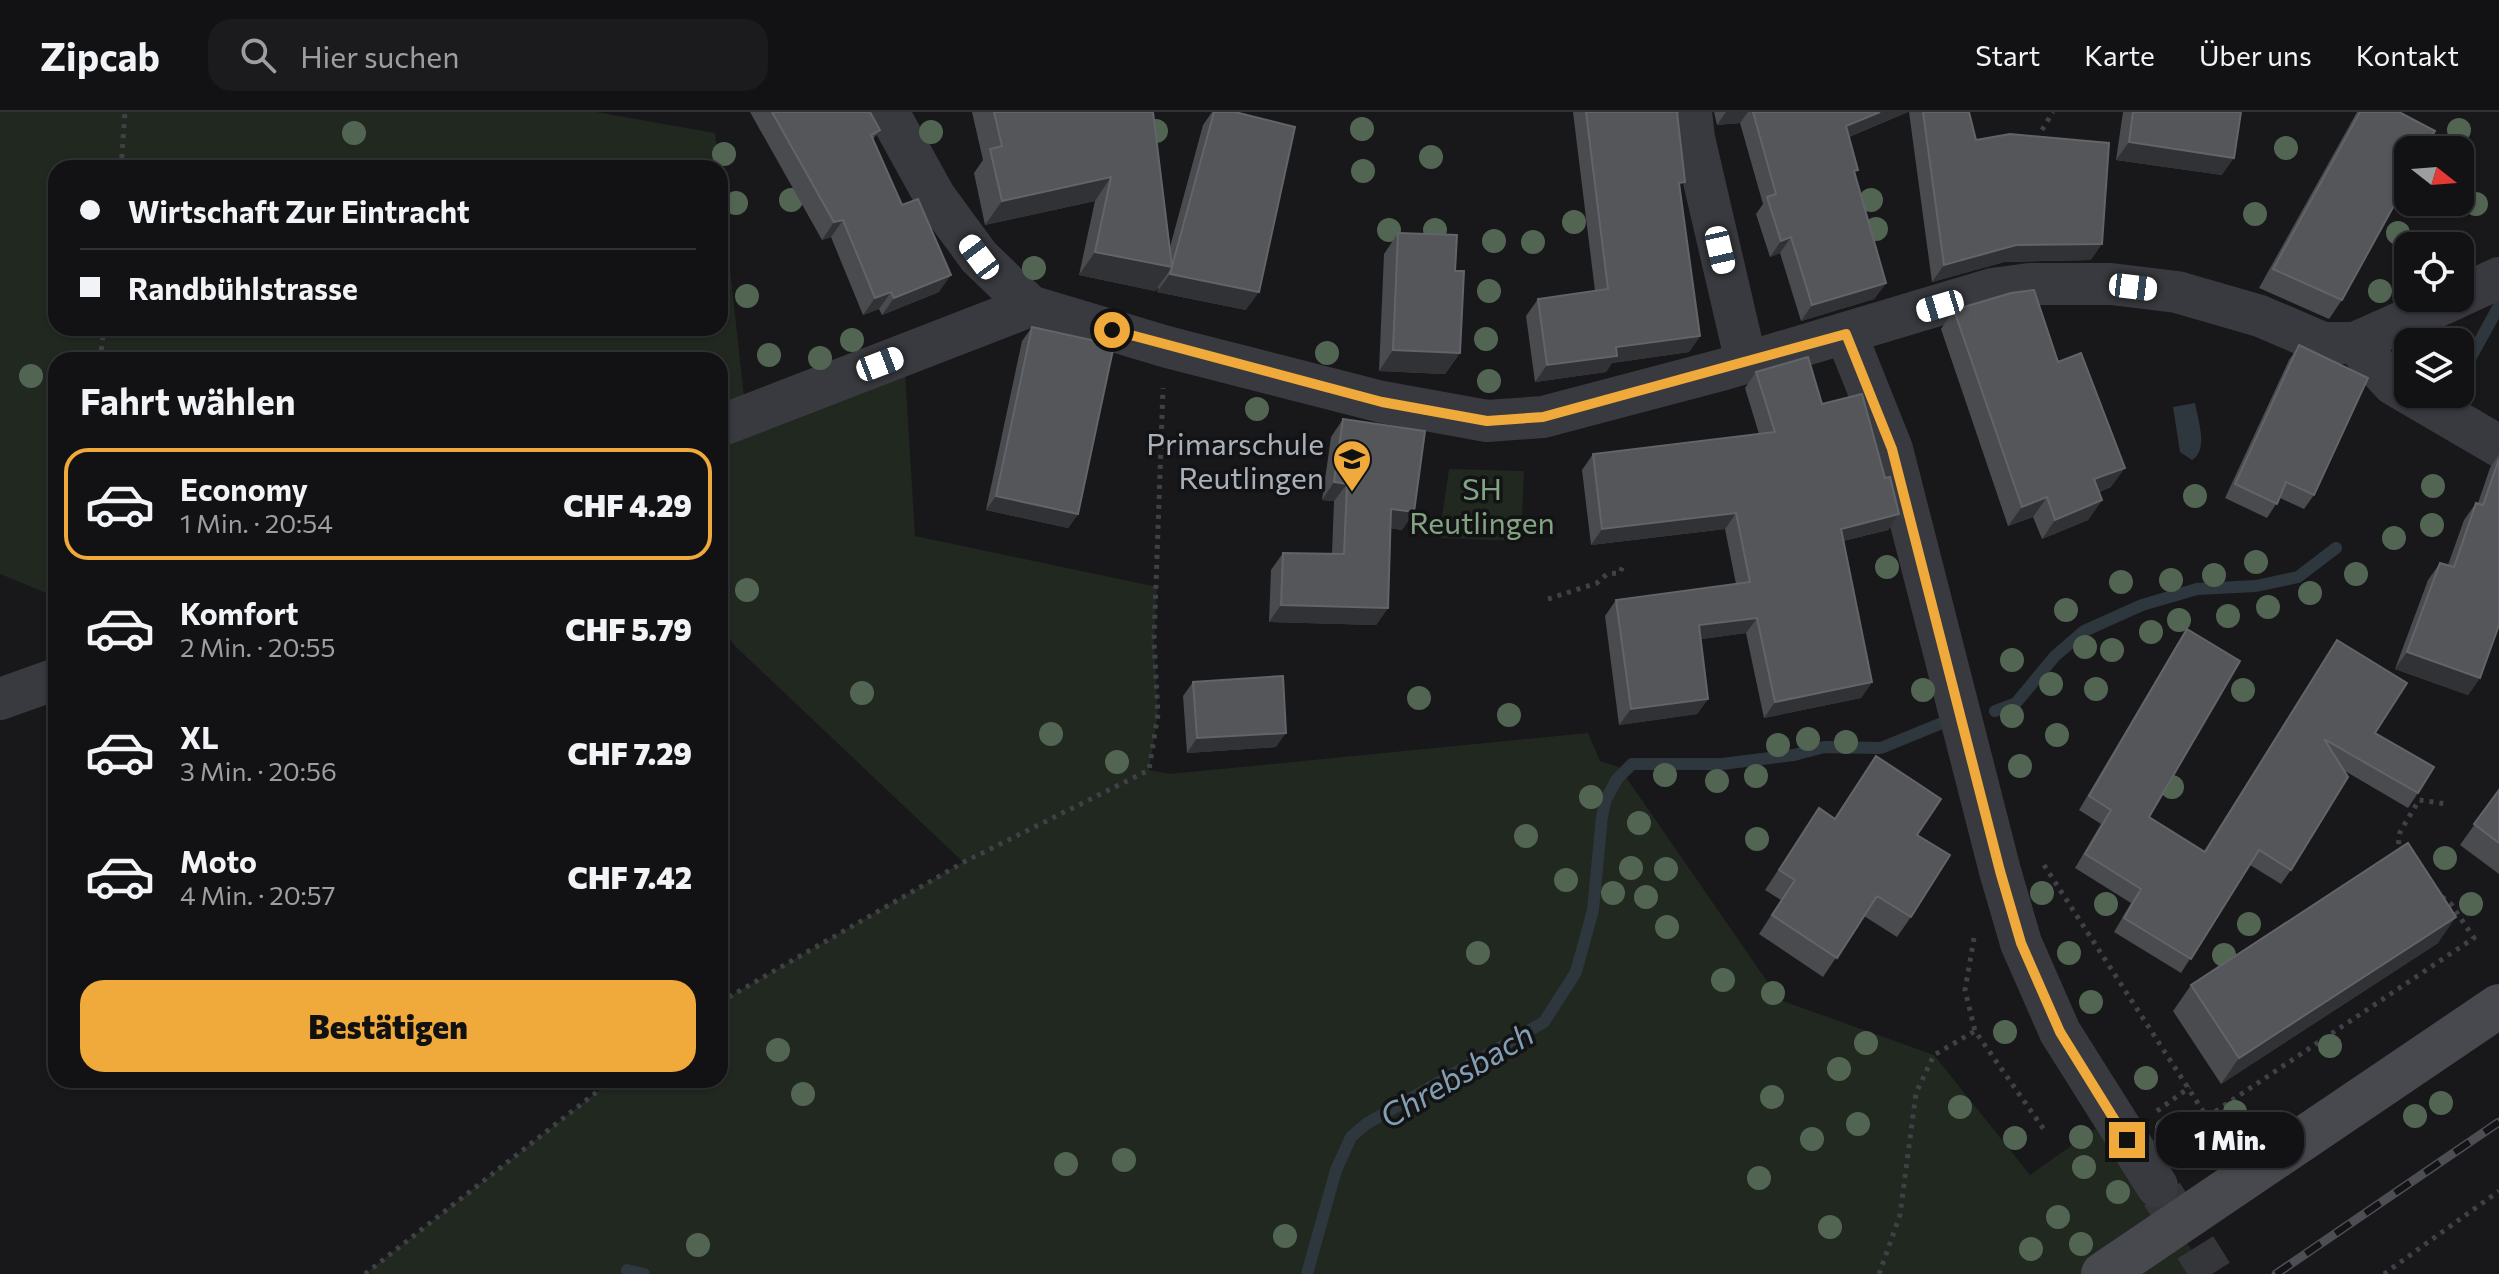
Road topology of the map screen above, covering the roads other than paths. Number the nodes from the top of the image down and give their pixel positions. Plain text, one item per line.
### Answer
1 (888, 112) edge
2 (1691, 112) edge
3 (2499, 278) edge
4 (2474, 290) edge
5 (1030, 306) junction
6 (2424, 312) edge
7 (1846, 334) junction
8 (2355, 343) junction
9 (1746, 362) junction
10 (2394, 385) edge
11 (2433, 408) edge
12 (728, 423) edge
13 (2499, 446) edge
14 (48, 682) edge
15 (0, 699) edge
16 (2499, 1006) edge
17 (2157, 1186) tunnel mouth
18 (2103, 1274) edge

1 - 5 street
2 - 9 street
3 - 4 street
5 - 9 street
5 - 12 street
6 - 8 street
7 - 8 street
7 - 9 street
7 - 17 street
8 - 10 street
11 - 13 street
14 - 15 street
16 - 18 main road

